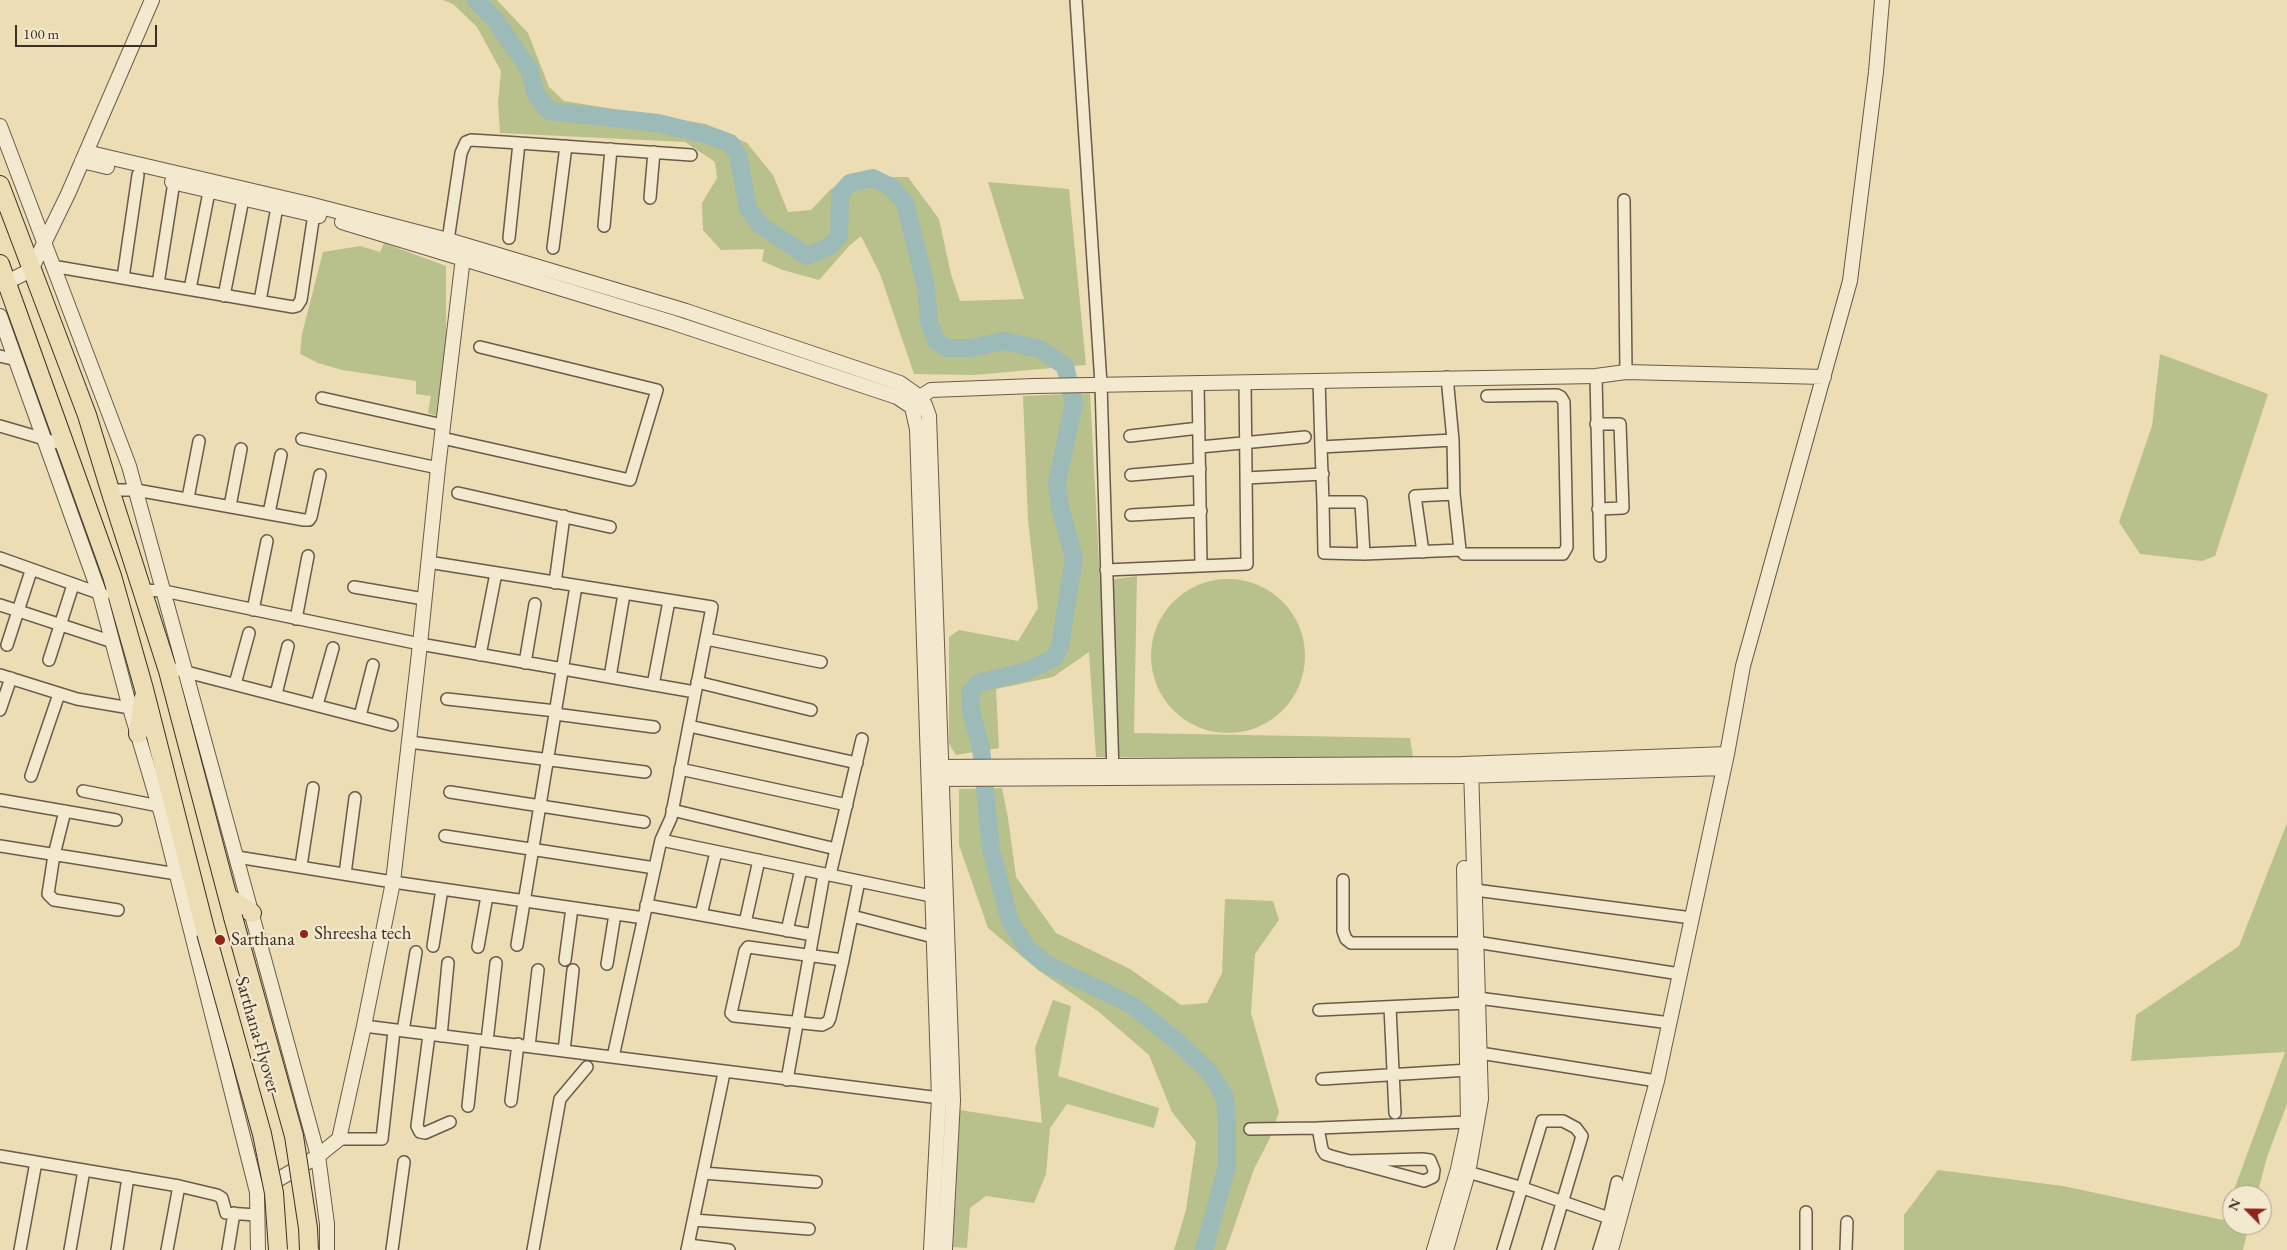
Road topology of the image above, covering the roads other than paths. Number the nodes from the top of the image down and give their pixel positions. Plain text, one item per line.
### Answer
1 (152, 0) edge
2 (1076, 0) edge
3 (1882, 0) edge
4 (0, 126) edge
5 (519, 143) junction
6 (566, 146) junction
7 (611, 149) junction
8 (654, 152) junction
9 (691, 155) dead end
10 (84, 157) junction
11 (138, 174) junction
12 (174, 182) junction
13 (0, 185) edge
14 (209, 192) junction
15 (650, 198) dead end
16 (243, 199) junction
17 (1624, 200) dead end
18 (277, 207) junction
19 (314, 214) junction
20 (604, 226) dead end
21 (509, 238) dead end
22 (44, 243) junction
23 (448, 246) junction
24 (554, 248) dead end
25 (464, 252) junction
26 (0, 264) edge
27 (52, 266) junction
28 (31, 270) junction
29 (123, 278) junction
30 (7, 282) junction
31 (158, 284) junction
32 (190, 289) junction
33 (224, 296) junction
34 (260, 302) junction
35 (0, 316) edge
36 (480, 347) dead end
37 (0, 356) edge
38 (17, 360) junction
39 (1626, 372) junction
40 (1596, 376) junction
41 (1447, 377) junction
42 (1511, 377) junction
43 (1824, 377) junction
44 (1319, 380) junction
45 (1198, 382) junction
46 (1245, 382) junction
47 (1095, 384) junction
48 (1488, 396) dead end
49 (1510, 396) junction
50 (322, 398) dead end
51 (916, 402) junction
52 (1596, 424) junction
53 (0, 426) edge
54 (1199, 428) junction
55 (443, 432) junction
56 (1130, 436) dead end
57 (1305, 437) dead end
58 (45, 438) junction
59 (302, 440) dead end
60 (1453, 440) junction
61 (200, 441) dead end
62 (1246, 442) junction
63 (65, 444) junction
64 (1200, 447) junction
65 (1322, 447) junction
66 (241, 448) dead end
67 (281, 455) dead end
68 (438, 468) junction
69 (1200, 469) junction
70 (1323, 474) junction
71 (320, 475) dead end
72 (1131, 475) dead end
73 (1246, 478) junction
74 (110, 490) junction
75 (136, 490) junction
76 (458, 493) dead end
77 (1454, 494) junction
78 (188, 498) junction
79 (1323, 502) junction
80 (230, 506) junction
81 (1598, 509) junction
82 (1201, 512) junction
83 (269, 514) junction
84 (1131, 515) dead end
85 (564, 516) junction
86 (610, 527) dead end
87 (267, 541) dead end
88 (1423, 552) junction
89 (1364, 554) junction
90 (1464, 554) dead end
91 (308, 556) dead end
92 (1600, 556) dead end
93 (0, 558) edge
94 (428, 562) junction
95 (1201, 566) junction
96 (1106, 570) junction
97 (31, 571) junction
98 (496, 573) junction
99 (555, 583) junction
100 (73, 585) junction
101 (576, 586) junction
102 (354, 587) dead end
103 (142, 590) junction
104 (164, 591) junction
105 (109, 594) junction
106 (624, 594) junction
107 (424, 599) junction
108 (668, 600) junction
109 (535, 604) dead end
110 (0, 605) edge
111 (253, 610) junction
112 (18, 611) junction
113 (296, 619) junction
114 (61, 623) junction
115 (249, 633) dead end
116 (706, 639) junction
117 (113, 642) junction
118 (420, 644) junction
119 (7, 645) dead end
120 (288, 646) dead end
121 (333, 648) dead end
122 (480, 655) junction
123 (49, 660) dead end
124 (821, 662) dead end
125 (525, 663) junction
126 (373, 665) dead end
127 (167, 667) junction
128 (562, 669) junction
129 (186, 671) junction
130 (6, 677) edge
131 (610, 677) junction
132 (235, 684) junction
133 (653, 685) junction
134 (696, 687) junction
135 (144, 689) junction
136 (59, 694) junction
137 (276, 694) junction
138 (447, 699) dead end
139 (317, 705) junction
140 (130, 708) junction
141 (0, 710) edge
142 (811, 710) dead end
143 (555, 712) junction
144 (360, 716) junction
145 (392, 725) dead end
146 (689, 726) junction
147 (654, 727) dead end
148 (138, 734) junction
149 (862, 739) dead end
150 (409, 742) junction
151 (1727, 754) junction
152 (548, 758) junction
153 (857, 763) junction
154 (1724, 768) junction
155 (680, 769) junction
156 (1467, 770) junction
157 (645, 772) dead end
158 (1113, 772) junction
159 (934, 773) junction
160 (31, 776) dead end
161 (313, 788) dead end
162 (83, 791) dead end
163 (450, 792) dead end
164 (355, 798) dead end
165 (0, 800) edge
166 (540, 805) junction
167 (847, 805) junction
168 (159, 806) junction
169 (672, 810) junction
170 (65, 811) junction
171 (116, 820) dead end
172 (644, 822) dead end
173 (446, 836) dead end
174 (661, 840) junction
175 (0, 846) edge
176 (533, 849) junction
177 (836, 849) junction
178 (716, 852) junction
179 (54, 855) junction
180 (237, 857) junction
181 (759, 860) junction
182 (301, 866) junction
183 (655, 868) junction
184 (801, 869) junction
185 (177, 874) junction
186 (345, 874) junction
187 (827, 875) junction
188 (1343, 880) dead end
189 (859, 881) junction
190 (393, 882) junction
191 (442, 890) junction
192 (1475, 890) junction
193 (487, 896) junction
194 (931, 896) junction
195 (228, 897) junction
196 (524, 901) junction
197 (646, 905) junction
198 (572, 908) junction
199 (118, 910) dead end
200 (252, 913) junction
201 (616, 914) junction
202 (701, 915) junction
203 (852, 916) junction
204 (644, 918) junction
205 (1692, 918) junction
206 (745, 923) junction
207 (787, 930) junction
208 (813, 935) junction
209 (933, 937) junction
210 (1471, 943) junction
211 (517, 945) dead end
212 (433, 946) dead end
213 (478, 947) dead end
214 (416, 952) dead end
215 (809, 955) junction
216 (565, 960) dead end
217 (843, 960) junction
218 (496, 962) dead end
219 (448, 963) dead end
220 (607, 964) dead end
221 (538, 970) dead end
222 (573, 970) dead end
223 (1680, 974) junction
224 (1473, 1001) junction
225 (1390, 1007) junction
226 (1319, 1010) dead end
227 (796, 1022) junction
228 (1670, 1023) junction
229 (364, 1026) junction
230 (399, 1031) junction
231 (429, 1035) junction
232 (441, 1036) junction
233 (475, 1040) junction
234 (487, 1041) junction
235 (524, 1045) junction
236 (564, 1051) junction
237 (1480, 1053) junction
238 (613, 1057) junction
239 (588, 1067) dead end
240 (1469, 1070) junction
241 (724, 1073) junction
242 (1393, 1074) junction
243 (1322, 1079) dead end
244 (787, 1080) junction
245 (1657, 1081) junction
246 (939, 1098) junction
247 (953, 1100) junction
248 (511, 1101) dead end
249 (468, 1106) dead end
250 (1396, 1113) dead end
251 (1472, 1115) junction
252 (450, 1122) dead end
253 (1318, 1128) junction
254 (1250, 1129) dead end
255 (339, 1138) junction
256 (0, 1156) edge
257 (318, 1156) junction
258 (1348, 1161) junction
259 (36, 1162) junction
260 (404, 1162) dead end
261 (84, 1170) junction
262 (1463, 1171) junction
263 (703, 1173) junction
264 (128, 1177) junction
265 (816, 1182) dead end
266 (1617, 1182) dead end
267 (179, 1186) junction
268 (1523, 1188) junction
269 (257, 1192) junction
270 (1562, 1202) junction
271 (1806, 1212) dead end
272 (234, 1214) junction
273 (257, 1215) junction
274 (1609, 1218) junction
275 (694, 1220) junction
276 (1847, 1222) dead end
277 (809, 1229) dead end
278 (688, 1248) edge
279 (20, 1250) edge
280 (70, 1250) edge
281 (117, 1250) edge
282 (168, 1250) edge
283 (228, 1250) edge
284 (258, 1250) edge
285 (278, 1250) edge
286 (309, 1250) edge
287 (327, 1250) edge
288 (392, 1250) edge
289 (534, 1250) edge
290 (729, 1250) edge
291 (931, 1250) edge
292 (945, 1250) edge
293 (1434, 1250) edge
294 (1446, 1250) edge
295 (1503, 1250) edge
296 (1548, 1250) edge
297 (1600, 1250) edge
298 (1611, 1250) edge
299 (1806, 1250) edge
300 (1846, 1250) edge

1 - 10 street
2 - 47 street
3 - 43 street
4 - 22 street
5 - 6 street
5 - 21 street
5 - 23 street
6 - 7 street
6 - 24 street
7 - 8 street
7 - 20 street
8 - 9 street
8 - 15 street
10 - 11 street
10 - 22 street
10 - 23 street
11 - 12 street
11 - 29 street
12 - 14 street
12 - 31 street
13 - 28 main road, Sarthana Flyover
14 - 16 street
14 - 32 street
16 - 18 street
16 - 33 street
17 - 39 street
18 - 19 street
18 - 34 street
19 - 23 street
19 - 34 street
22 - 27 street
22 - 28 street
23 - 25 street
25 - 51 street
25 - 55 street
26 - 30 main road, Sarthana Flyover
27 - 29 street
27 - 75 street
28 - 30 street
28 - 74 main road, Sarthana Flyover
29 - 31 street
30 - 63 main road, Sarthana Flyover
31 - 32 street
32 - 33 street
33 - 34 street
35 - 38 street
36 - 55 street
37 - 38 street
38 - 58 street
39 - 40 street
39 - 43 street
40 - 42 street
40 - 52 street
41 - 42 street
41 - 44 street
41 - 60 street
42 - 49 street
43 - 151 street
44 - 46 street
44 - 65 street
45 - 46 street
45 - 47 street
45 - 54 street
46 - 62 street
47 - 51 street
47 - 96 street
48 - 49 street
49 - 90 street
50 - 55 street
51 - 159 street
52 - 81 street
52 - 81 street
53 - 58 street
54 - 56 street
54 - 64 street
55 - 68 street
57 - 62 street
58 - 63 street
58 - 105 street
59 - 68 street
60 - 65 street
60 - 77 street
61 - 78 street
62 - 64 street
62 - 73 street
63 - 105 main road, Sarthana Flyover
64 - 69 street
65 - 70 street
66 - 80 street
67 - 83 street
68 - 94 street
69 - 72 street
69 - 82 street
70 - 73 street
70 - 79 street
71 - 83 street
73 - 95 street
74 - 75 street
74 - 103 main road, Sarthana Flyover
75 - 78 street
75 - 104 street
76 - 85 street
77 - 88 street
77 - 88 street
78 - 80 street
79 - 89 street
79 - 89 street
80 - 83 street
81 - 92 street
82 - 84 street
82 - 95 street
85 - 86 street
85 - 99 street
87 - 111 street
88 - 89 street
91 - 113 street
93 - 97 street
94 - 98 street
94 - 107 street
95 - 96 street
96 - 158 street
97 - 100 street
97 - 112 street
98 - 99 street
98 - 122 street
99 - 101 street
100 - 105 street
100 - 114 street
101 - 106 street
101 - 128 street
102 - 107 street
103 - 104 street
103 - 127 main road, Sarthana Flyover
104 - 111 street
104 - 129 street
105 - 117 street
105 - 135 main road, Sarthana Flyover
106 - 108 street
106 - 131 street
107 - 118 street
108 - 116 street
108 - 133 street
109 - 125 street
110 - 112 street
111 - 113 street
112 - 114 street
112 - 119 street
113 - 118 street
114 - 117 street
114 - 123 street
115 - 132 street
116 - 124 street
116 - 134 street
117 - 140 street
118 - 122 street
118 - 150 street
120 - 137 street
121 - 139 street
122 - 125 street
125 - 128 street
126 - 144 street
127 - 129 street
127 - 195 main road, Sarthana Flyover
128 - 131 street
128 - 143 street
129 - 132 street
129 - 180 street
130 - 136 street
130 - 141 street
131 - 133 street
132 - 137 street
133 - 134 street
134 - 142 street
134 - 146 street
135 - 148 main road
135 - 285 main road, Sarthana Flyover, bridge
136 - 140 street
136 - 160 street
137 - 139 street
138 - 143 street
139 - 144 street
140 - 148 street
143 - 147 street
143 - 152 street
144 - 145 street
146 - 153 street
146 - 155 street
148 - 168 street
149 - 153 street
150 - 152 street
150 - 190 street
151 - 154 street
151 - 156 street
152 - 157 street
152 - 166 street
153 - 167 street
154 - 156 street
154 - 205 street
155 - 167 street
155 - 169 street
156 - 158 street
156 - 192 street
156 - 210 street
158 - 159 street
159 - 194 street
159 - 247 street
161 - 182 street
162 - 168 street
163 - 166 street
164 - 186 street
165 - 170 street
166 - 172 street
166 - 176 street
167 - 177 street
168 - 185 street
169 - 174 street
169 - 177 street
170 - 171 street
170 - 179 street
173 - 176 street
174 - 178 street
174 - 183 street
175 - 179 street
176 - 183 street
176 - 196 street
177 - 187 street
178 - 181 street
178 - 202 street
179 - 185 street
179 - 199 street
180 - 182 street
180 - 200 street
181 - 184 street
181 - 206 street
182 - 186 street
183 - 197 street
184 - 187 street
184 - 207 street
185 - 269 street
186 - 190 street
187 - 189 street
187 - 208 street
188 - 210 street
189 - 194 street
189 - 203 street
190 - 191 street
190 - 229 street
191 - 193 street
191 - 212 street
192 - 205 street
192 - 210 street
193 - 196 street
193 - 213 street
194 - 209 street
195 - 200 main road
195 - 286 main road, Sarthana Flyover, bridge
196 - 198 street
196 - 211 street
197 - 202 street
197 - 204 street
198 - 201 street
198 - 216 street
200 - 257 street
201 - 204 street
201 - 220 street
202 - 206 street
203 - 209 street
203 - 217 street
204 - 238 street
205 - 223 street
206 - 207 street
207 - 208 street
208 - 215 street
209 - 246 street
210 - 223 street
210 - 224 street
214 - 230 street
215 - 217 street
215 - 227 street
215 - 227 street
217 - 227 street
218 - 234 street
219 - 232 street
221 - 235 street
222 - 236 street
223 - 228 street
224 - 225 street
224 - 228 street
224 - 237 street
224 - 240 street
225 - 226 street
225 - 242 street
227 - 244 street
228 - 245 street
229 - 230 street
229 - 255 street
230 - 231 street
230 - 255 street
231 - 232 street
231 - 252 street
232 - 233 street
233 - 234 street
233 - 249 street
234 - 235 street
235 - 236 street
235 - 248 street
236 - 238 street
237 - 245 street
237 - 251 street
238 - 241 street
239 - 289 street
240 - 242 street
240 - 251 street
241 - 244 street
241 - 263 street
242 - 243 street
242 - 250 street
244 - 246 street
245 - 298 street
246 - 247 street
246 - 291 street
247 - 292 street
251 - 253 street
251 - 262 street
253 - 254 street
253 - 258 street
255 - 257 street
256 - 259 street
257 - 269 street
257 - 287 street
258 - 258 street
259 - 261 street
259 - 279 street
260 - 288 street
261 - 264 street
261 - 280 street
262 - 268 street
262 - 293 street
262 - 294 street
263 - 265 street
263 - 275 street
264 - 267 street
264 - 281 street
266 - 274 street
267 - 272 street
267 - 282 street
268 - 270 street
268 - 270 street
268 - 295 street
269 - 273 street
270 - 274 street
270 - 296 street
271 - 299 street
272 - 273 street
272 - 283 street
273 - 284 street
274 - 297 street
275 - 277 street
275 - 278 street
276 - 300 street
278 - 290 street

